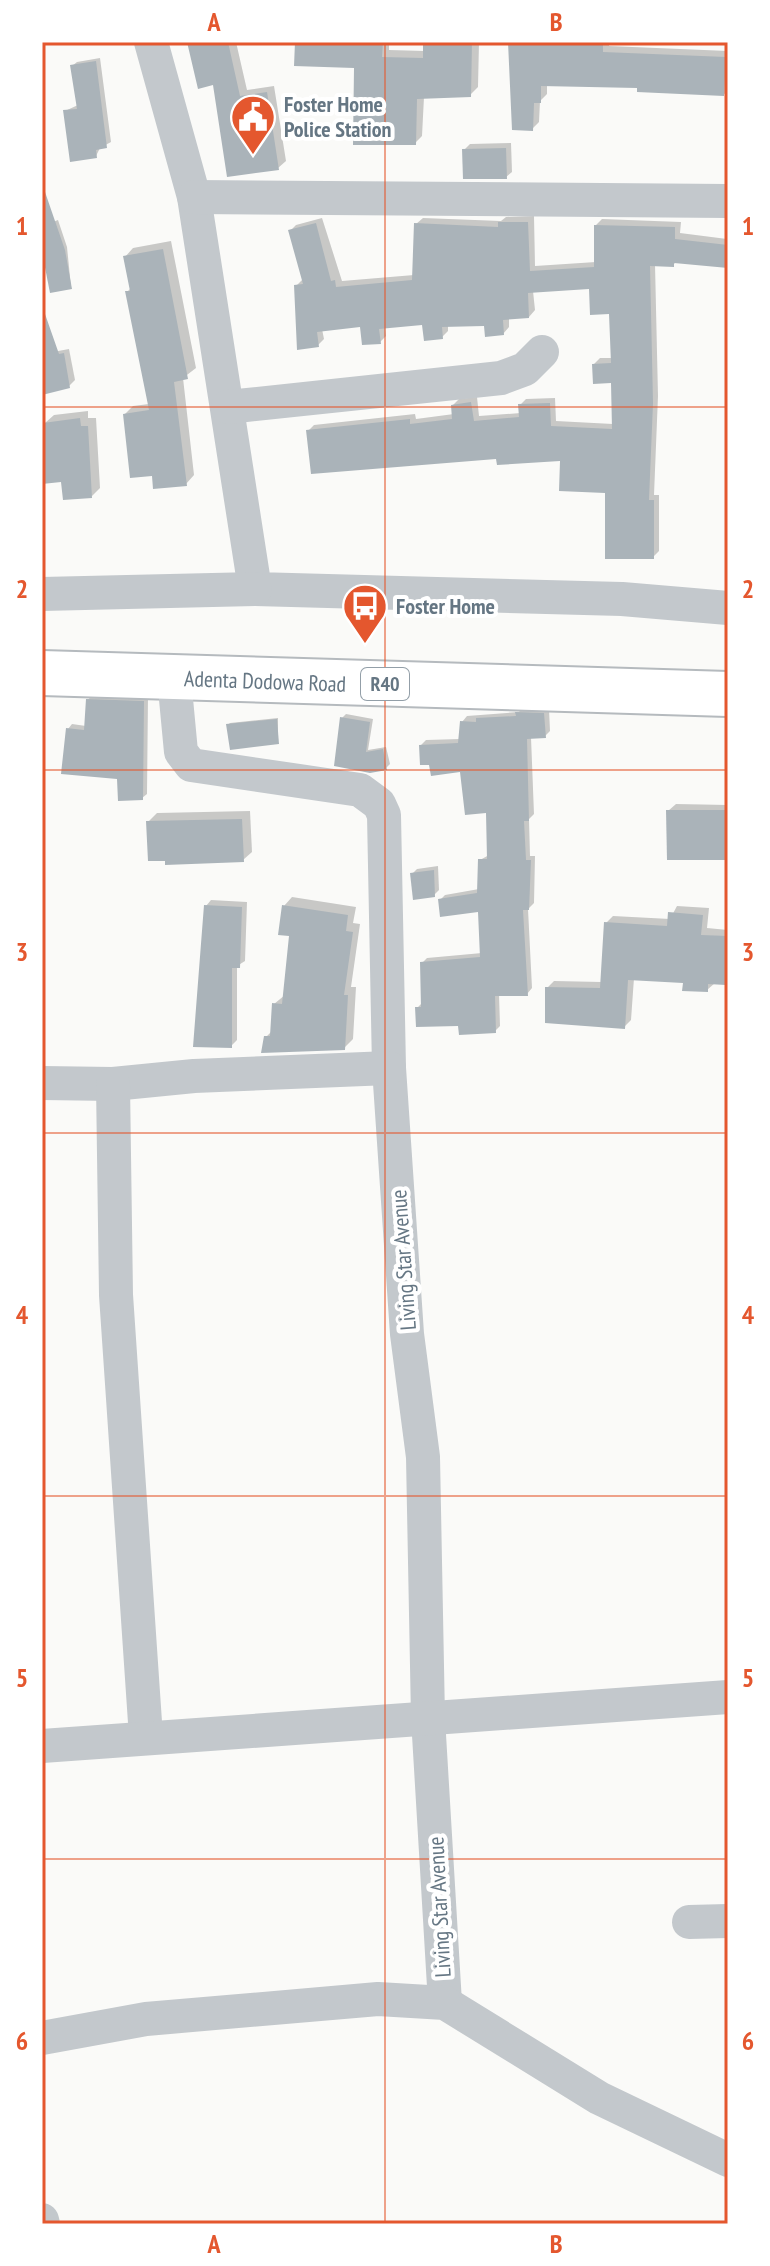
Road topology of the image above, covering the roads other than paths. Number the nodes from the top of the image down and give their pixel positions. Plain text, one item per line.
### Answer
1 (151, 42) edge
2 (194, 197) junction
3 (728, 201) edge
4 (542, 352) dead end
5 (228, 407) junction
6 (255, 589) junction
7 (42, 594) edge
8 (728, 608) edge
9 (42, 673) edge
10 (174, 678) junction
11 (728, 694) edge
12 (389, 1068) junction
13 (42, 1083) edge
14 (113, 1084) junction
15 (728, 1697) edge
16 (428, 1718) junction
17 (146, 1737) junction
18 (42, 1746) edge
19 (728, 1921) edge
20 (689, 1922) dead end
21 (445, 2003) junction
22 (42, 2038) edge
23 (728, 2160) edge

1 - 2 street
2 - 3 street
2 - 5 street
4 - 5 street
5 - 6 street
6 - 7 street
6 - 8 street
9 - 10 main road, Adenta Dodowa Road / R40
10 - 11 main road, Adenta Dodowa Road / R40
10 - 12 street, Living Star Avenue
12 - 14 street
12 - 16 street, Living Star Avenue
13 - 14 street
14 - 17 street
15 - 16 street
16 - 17 street
16 - 21 street, Living Star Avenue
17 - 18 street
19 - 20 street
21 - 22 street
21 - 23 street

